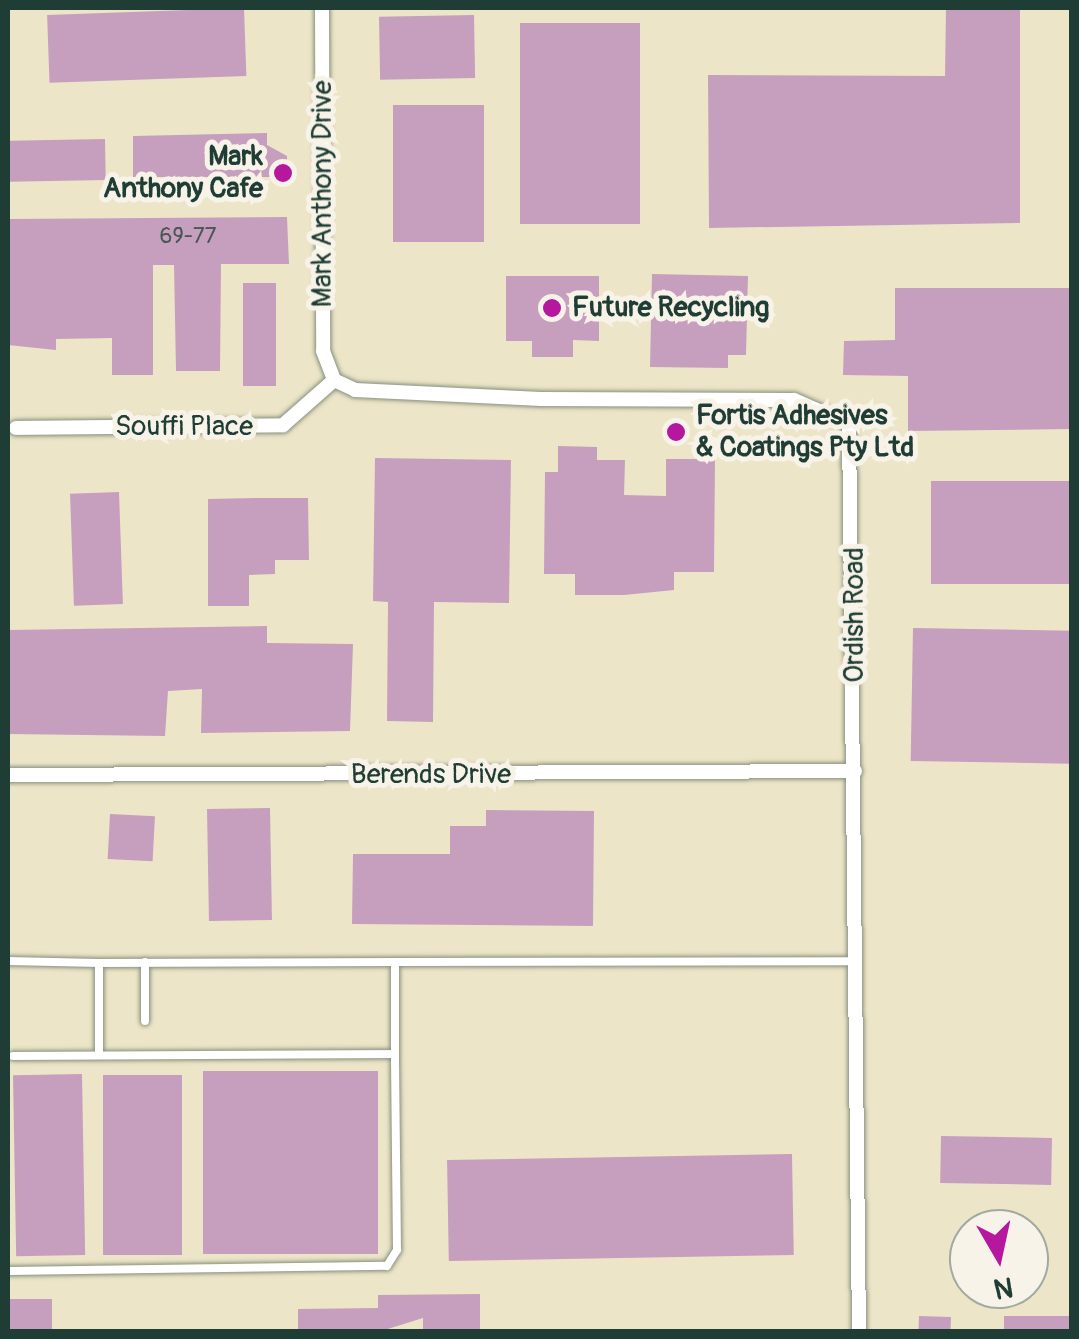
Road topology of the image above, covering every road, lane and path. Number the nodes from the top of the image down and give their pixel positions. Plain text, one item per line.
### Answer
1 (322, 8) edge
2 (334, 380) junction
3 (16, 428) dead end
4 (855, 771) junction
5 (8, 775) edge
6 (8, 961) edge
7 (854, 961) junction
8 (145, 962) junction
9 (395, 962) junction
10 (99, 963) junction
11 (145, 1021) dead end
12 (395, 1054) junction
13 (99, 1055) junction
14 (13, 1056) dead end
15 (8, 1271) edge
16 (860, 1332) edge

1 - 2 street, Mark Anthony Drive
2 - 3 street, Souffi Place
2 - 4 street, Ordish Road
4 - 5 street, Berends Drive
4 - 7 street, Ordish Road
6 - 10 lane
7 - 9 lane
7 - 16 street, Ordish Road
8 - 9 lane
8 - 10 lane
8 - 11 lane
9 - 12 lane
10 - 13 lane
12 - 13 lane
12 - 15 lane
13 - 14 lane

